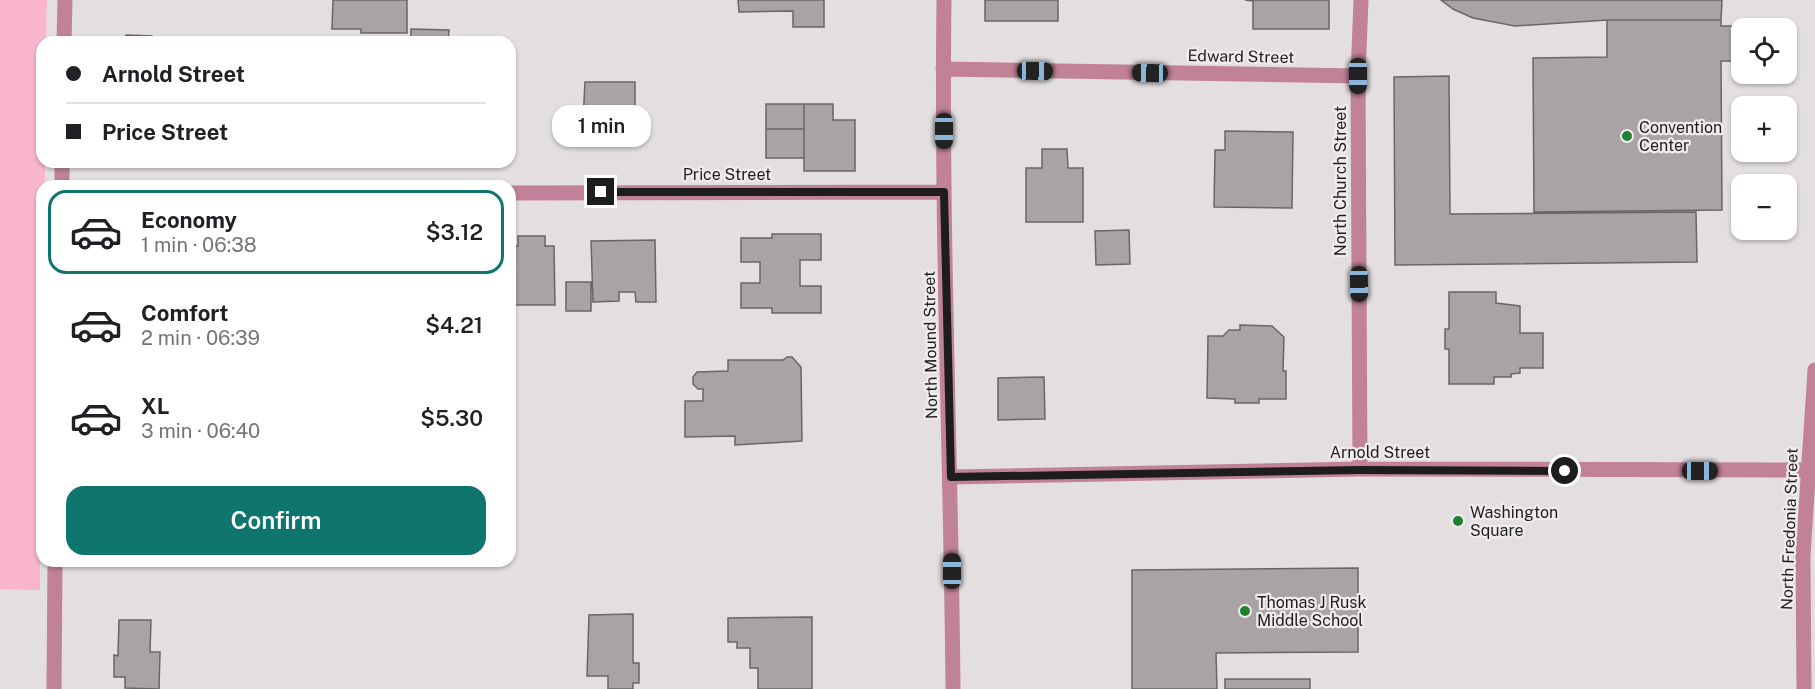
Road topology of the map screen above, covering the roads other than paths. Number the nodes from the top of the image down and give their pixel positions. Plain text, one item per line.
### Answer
1 (64, 0) edge
2 (944, 0) edge
3 (1361, 0) edge
4 (64, 36) edge
5 (943, 69) junction
6 (1358, 76) junction
7 (516, 192) edge
8 (944, 192) junction
9 (1815, 370) edge
10 (1360, 470) junction
11 (1809, 471) junction
12 (951, 477) junction
13 (55, 567) edge
14 (54, 689) edge
15 (952, 689) edge
16 (1804, 689) edge

1 - 4 street
2 - 5 street, North Mound Street
3 - 6 street, North Church Street
5 - 6 street, Edward Street
5 - 8 street, North Mound Street
6 - 10 street, North Church Street
7 - 8 street, Price Street
8 - 12 street, North Mound Street
9 - 11 street, North Fredonia Street
10 - 11 street, Arnold Street
10 - 12 street, Arnold Street
11 - 16 street, North Fredonia Street
12 - 15 street, North Mound Street
13 - 14 street

